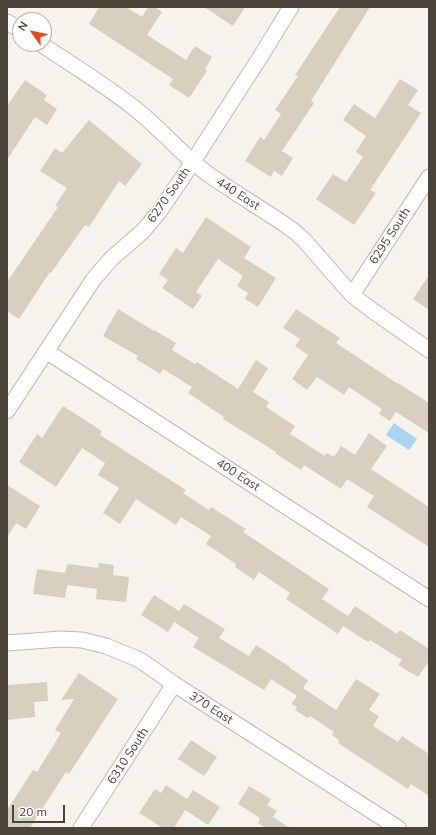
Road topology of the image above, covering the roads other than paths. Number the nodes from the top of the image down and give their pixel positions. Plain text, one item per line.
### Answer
1 (291, 7) edge
2 (52, 51) edge
3 (193, 162) junction
4 (429, 177) edge
5 (352, 295) junction
6 (429, 350) edge
7 (46, 351) junction
8 (7, 411) edge
9 (429, 599) edge
10 (7, 643) edge
11 (174, 684) junction
12 (81, 828) edge
13 (398, 828) edge

1 - 3 street, 6270 South
2 - 3 street, 440 East
3 - 5 street, 440 East
3 - 7 street, 6270 South
4 - 5 street, 6295 South
5 - 6 street, 440 East
7 - 8 street, 6270 South
7 - 9 street, 400 East
10 - 11 street, 370 East
11 - 12 street, 6310 South
11 - 13 street, 370 East

